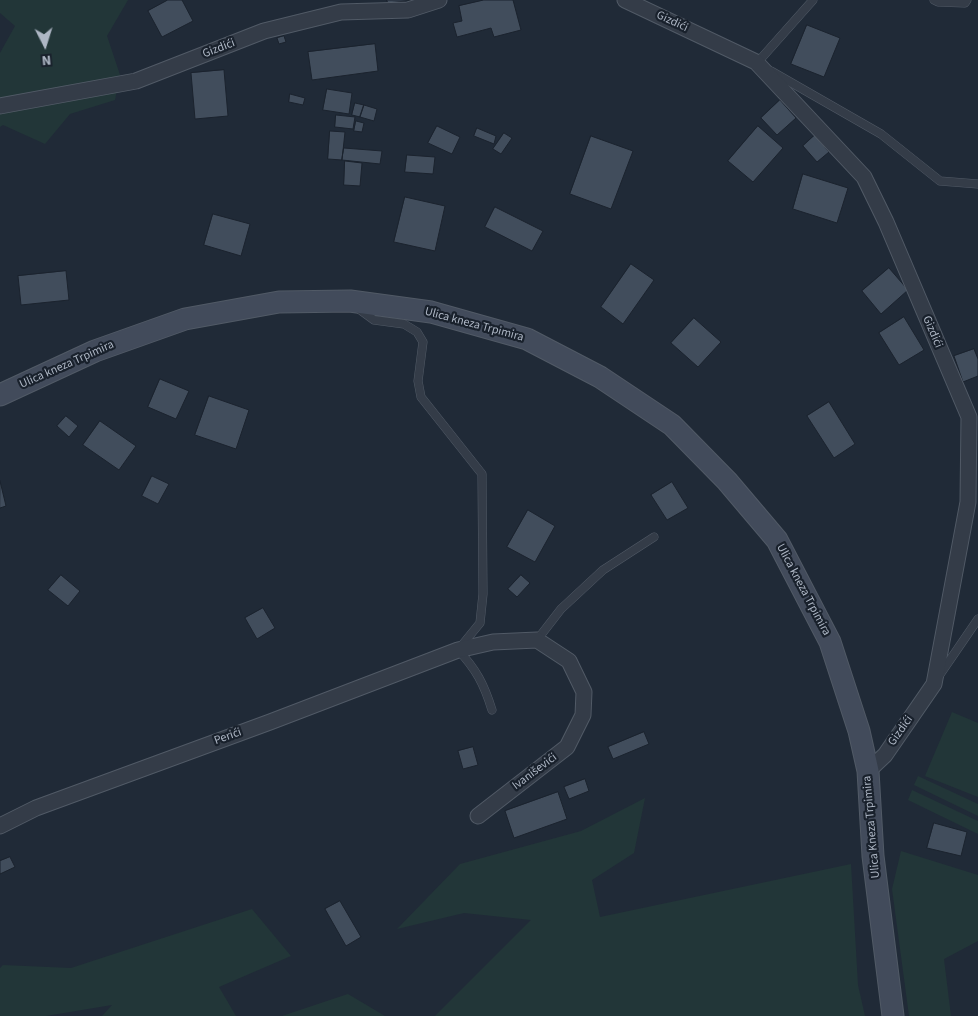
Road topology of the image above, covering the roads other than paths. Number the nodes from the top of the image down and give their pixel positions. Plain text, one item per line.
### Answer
1 (439, 0) edge
2 (624, 0) edge
3 (813, 0) edge
4 (934, 0) edge
5 (967, 0) edge
6 (756, 62) junction
7 (0, 106) edge
8 (978, 184) edge
9 (350, 301) junction
10 (0, 395) edge
11 (654, 536) dead end
12 (978, 619) edge
13 (537, 640) junction
14 (830, 642) joint
15 (458, 650) junction
16 (934, 684) junction
17 (492, 710) dead end
18 (868, 771) junction
19 (478, 816) dead end
20 (0, 826) edge
21 (893, 1016) edge

1 - 7 street, Gizdići
2 - 6 street, Gizdići
3 - 6 lane
4 - 5 lane
6 - 8 lane
6 - 16 street, Gizdići
9 - 10 main road, Ulica kneza Trpimira
9 - 14 main road, Ulica kneza Trpimira
9 - 15 lane
11 - 13 lane
12 - 16 lane
13 - 15 street
13 - 19 street, Ivaniševići
14 - 18 main road, Ulica Kneza Trpimira
15 - 17 lane
15 - 20 street, Perići
16 - 18 street, Gizdići
18 - 21 main road, Ulica Kneza Trpimira

